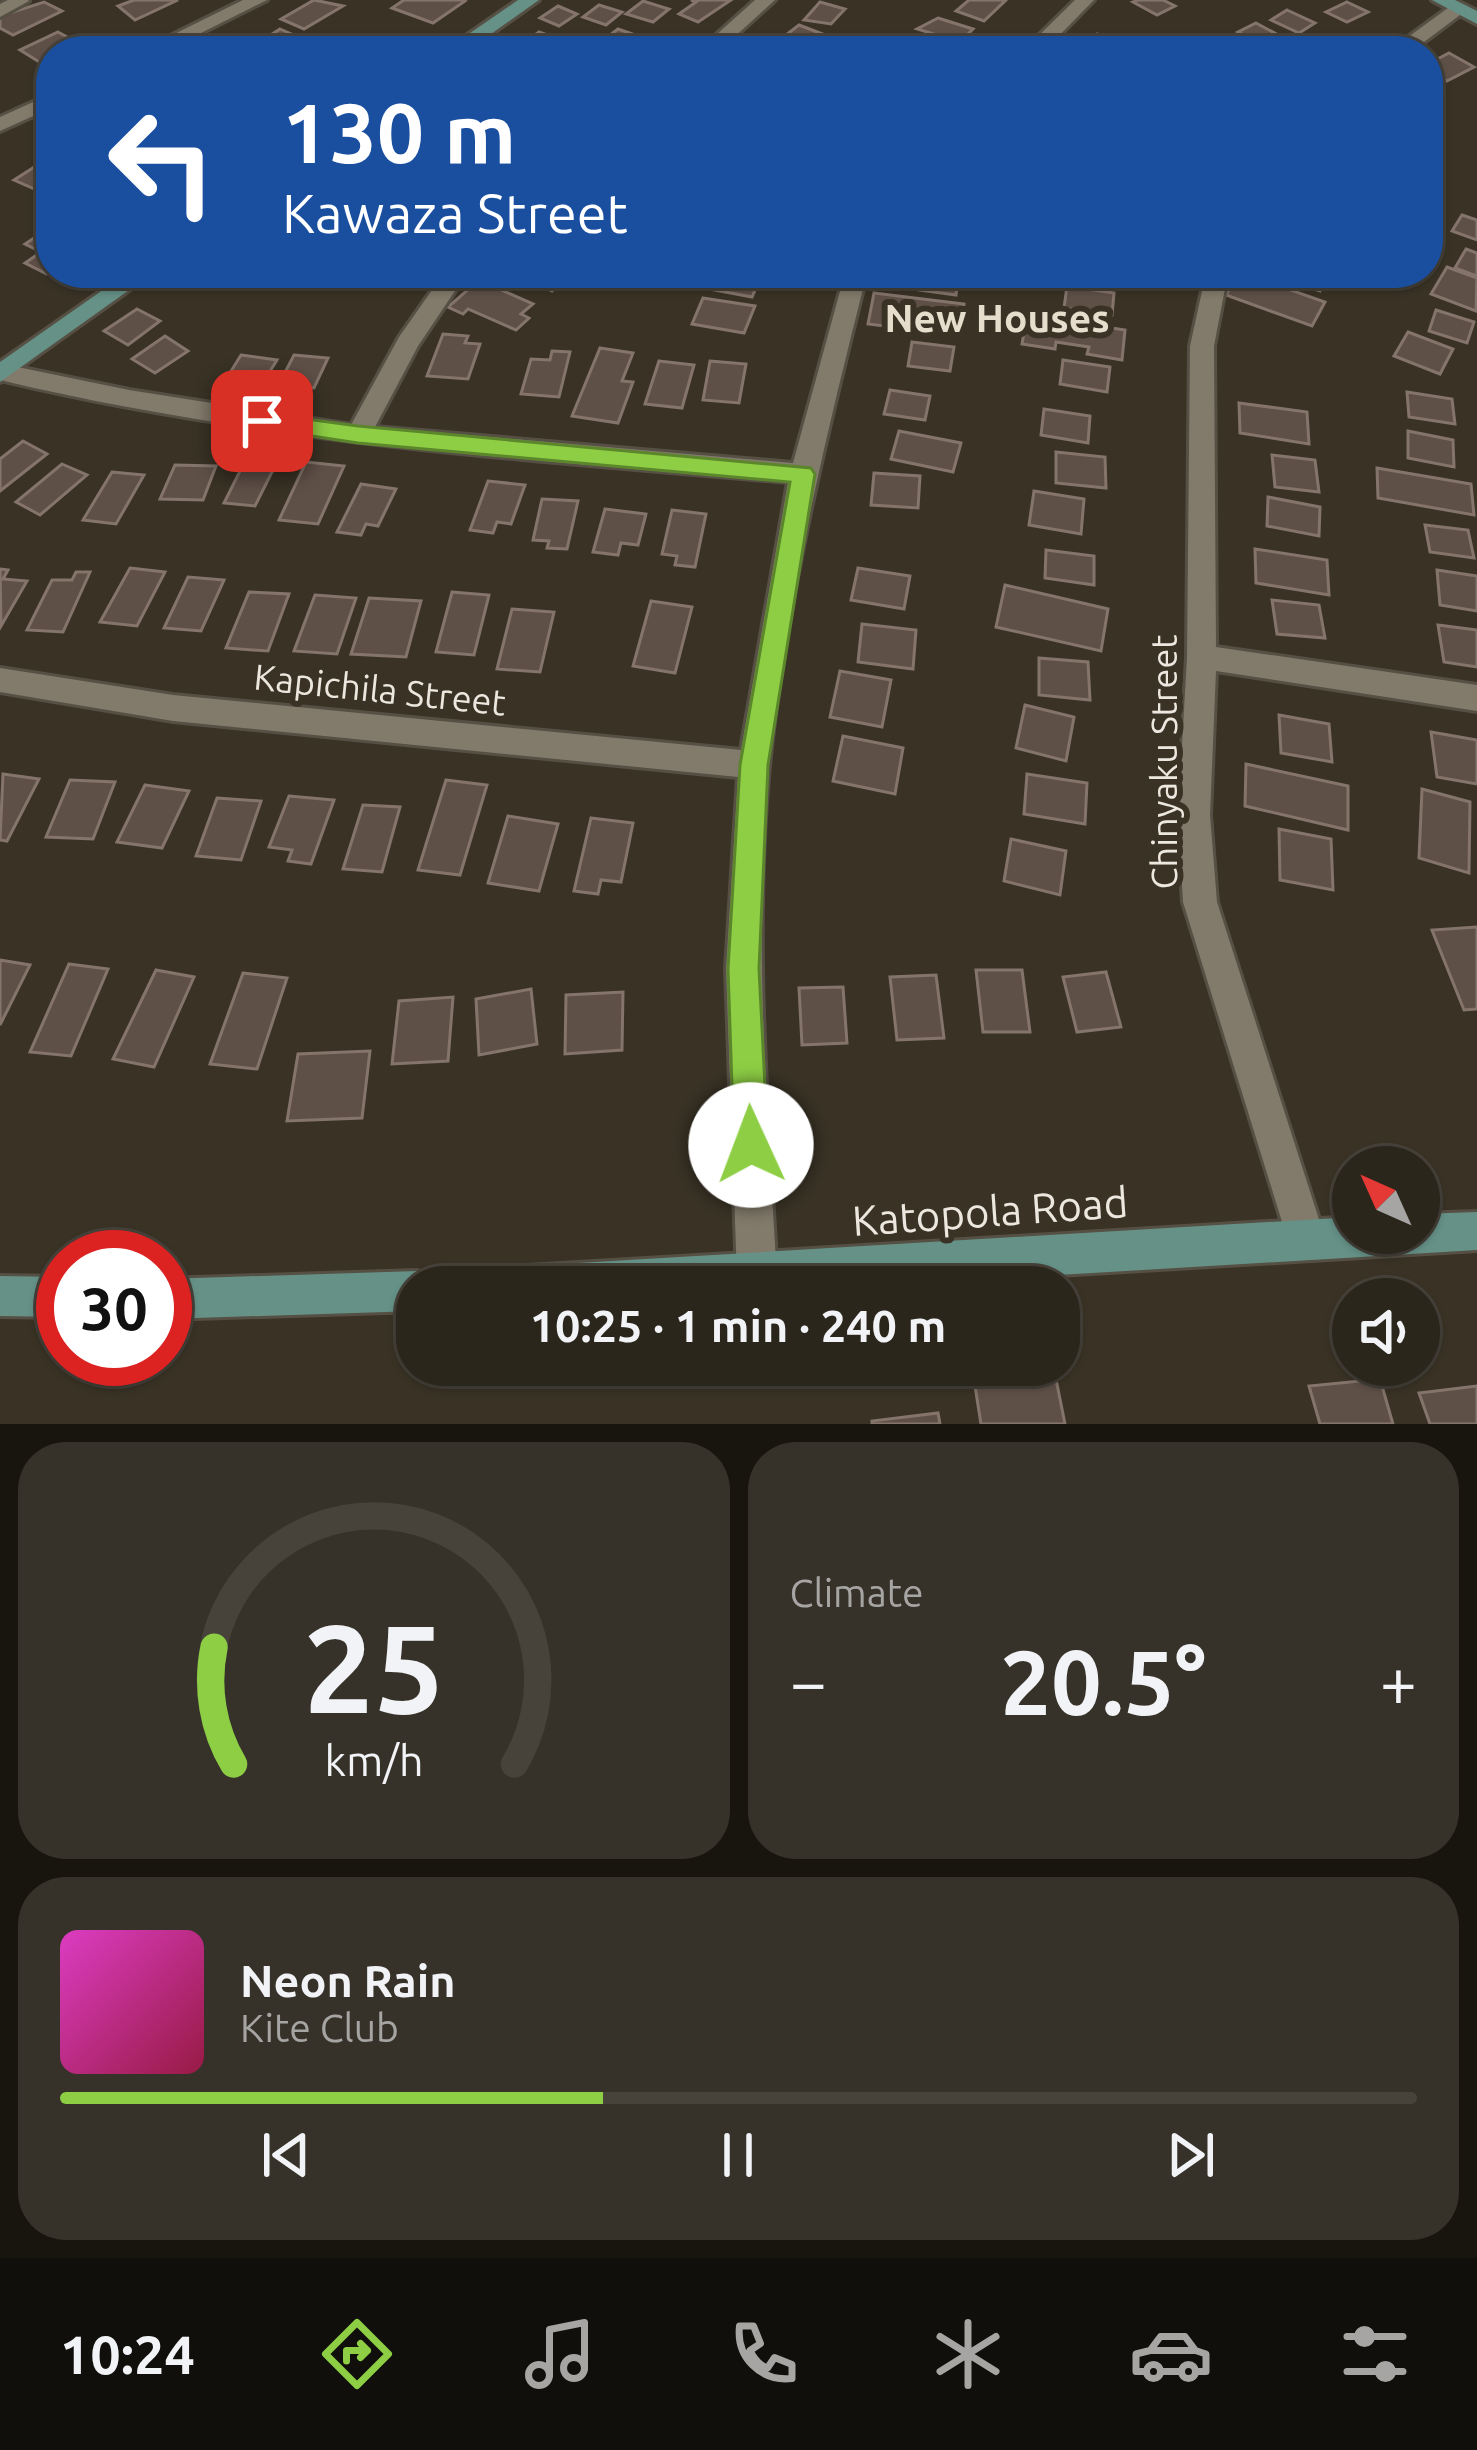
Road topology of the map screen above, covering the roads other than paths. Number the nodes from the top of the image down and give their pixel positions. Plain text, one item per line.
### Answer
1 (258, 0) edge
2 (530, 0) edge
3 (766, 0) edge
4 (1085, 0) edge
5 (20, 2) edge
6 (1459, 9) edge
7 (0, 11) edge
8 (182, 36) edge
9 (476, 36) edge
10 (725, 36) edge
11 (1048, 36) edge
12 (1420, 36) edge
13 (36, 107) edge
14 (0, 125) edge
15 (121, 288) edge
16 (446, 288) edge
17 (852, 288) edge
18 (1214, 288) edge
19 (2, 373) edge
20 (358, 435) junction
21 (803, 474) junction
22 (1202, 657) junction
23 (0, 680) edge
24 (1477, 698) edge
25 (754, 765) junction
26 (1477, 1231) edge
27 (1306, 1238) junction
28 (756, 1266) edge
29 (912, 1266) edge
30 (396, 1292) edge
31 (0, 1296) edge
32 (36, 1297) edge
33 (192, 1298) edge

1 - 8 street
2 - 9 street
3 - 10 street
4 - 11 street
5 - 7 street
6 - 12 street
13 - 14 street
15 - 19 street
16 - 20 street
17 - 21 street
18 - 22 street, Chinyaku Street
19 - 20 street
20 - 21 street
21 - 25 street
22 - 24 street
22 - 27 street, Chinyaku Street
23 - 25 street, Kapichila Street
25 - 28 street
26 - 27 street, Katopola Road
27 - 29 street, Katopola Road
30 - 33 street
31 - 32 street

